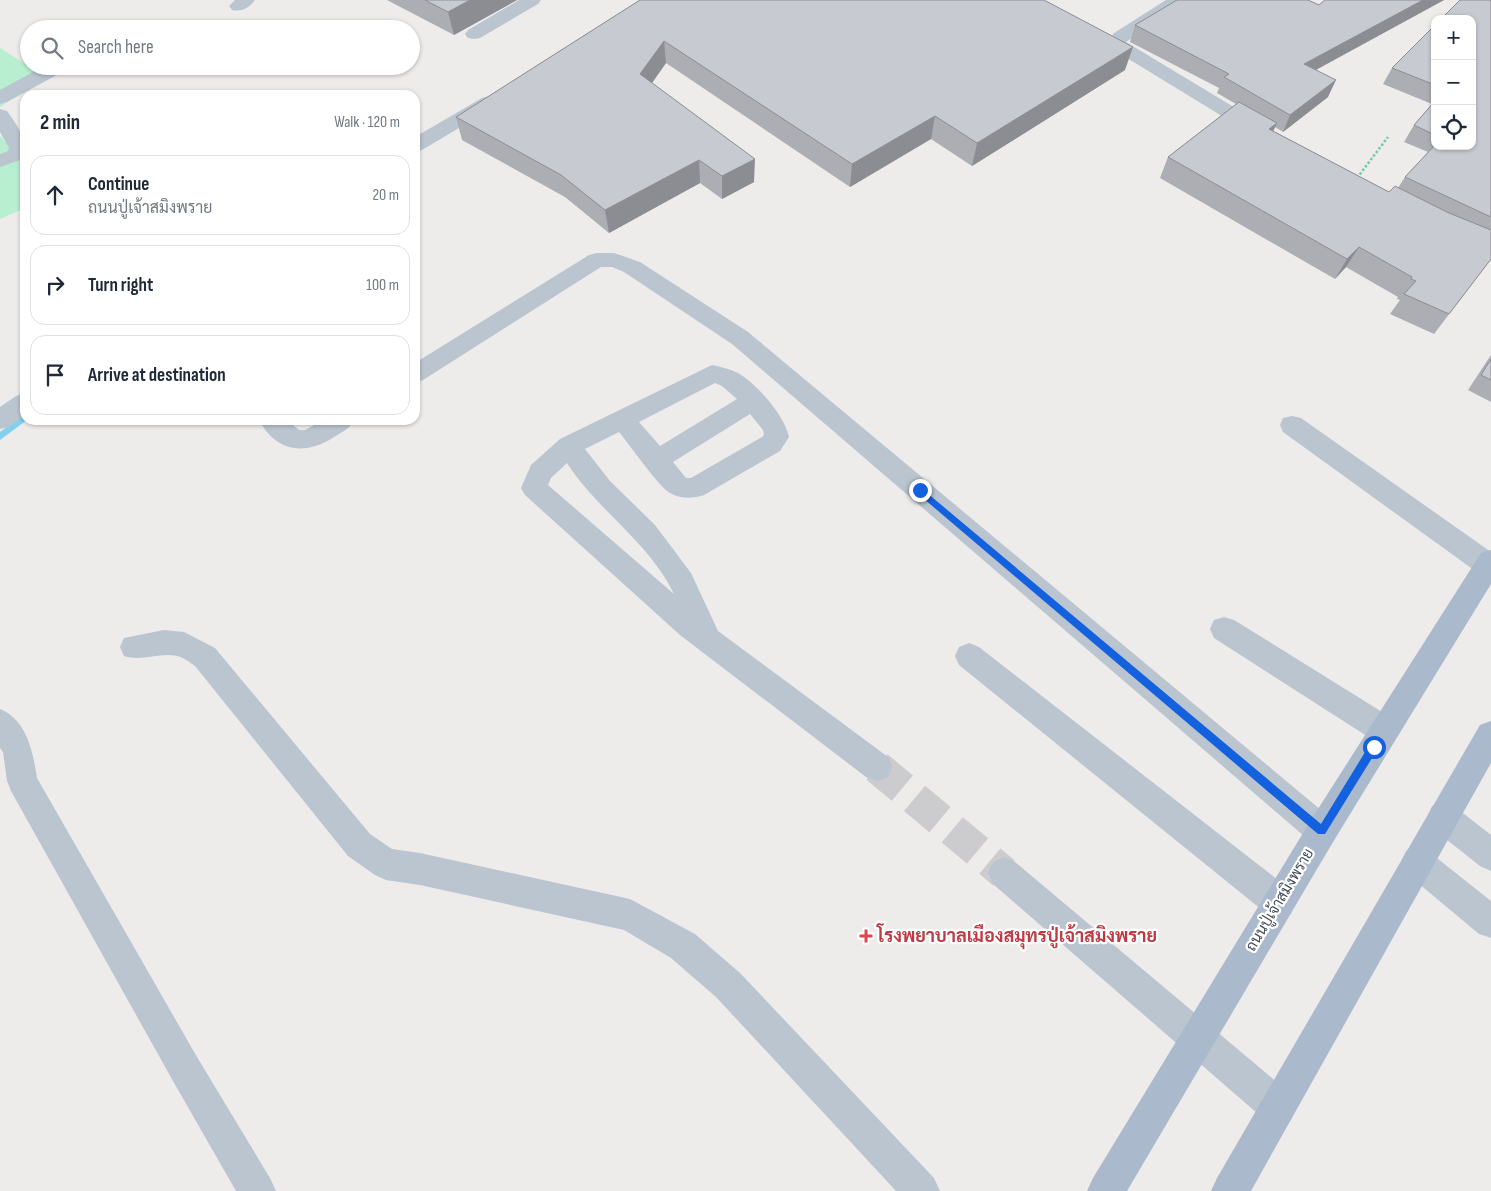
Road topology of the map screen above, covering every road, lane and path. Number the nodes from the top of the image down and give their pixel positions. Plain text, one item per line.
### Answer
1 (532, 0) edge
2 (1178, 0) edge
3 (474, 34) dead end
4 (42, 75) edge
5 (503, 94) edge
6 (0, 98) edge
7 (0, 115) edge
8 (1388, 137) dead end
9 (1274, 139) edge
10 (420, 143) edge
11 (0, 161) edge
12 (1354, 183) edge
13 (420, 371) edge
14 (752, 401) junction
15 (20, 406) edge
16 (623, 419) junction
17 (0, 420) edge
18 (276, 425) edge
19 (334, 425) edge
20 (1292, 425) dead end
21 (570, 446) junction
22 (657, 460) junction
23 (1490, 563) edge
24 (1224, 629) dead end
25 (708, 639) junction
26 (134, 647) dead end
27 (969, 656) dead end
28 (0, 723) edge
29 (1384, 730) junction
30 (1491, 735) edge
31 (877, 767) tunnel mouth
32 (1443, 817) junction
33 (1322, 831) junction
34 (1491, 855) edge
35 (1417, 862) junction
36 (1004, 873) tunnel mouth
37 (1279, 902) junction
38 (1491, 922) edge
39 (1196, 1038) junction
40 (1278, 1108) junction
41 (257, 1191) edge
42 (921, 1191) edge
43 (1106, 1191) edge
44 (1230, 1191) edge

1 - 3 street
2 - 9 street
4 - 6 street
5 - 10 street
7 - 11 street
8 - 12 path
13 - 33 street
14 - 16 street
14 - 22 street
14 - 22 street
15 - 17 street
16 - 21 street
16 - 22 street
18 - 19 street
20 - 23 street
21 - 25 street
21 - 25 street
23 - 29 main road, ถนนปู่เจ้าสมิงพราย
24 - 29 street
25 - 31 street
26 - 42 street
27 - 37 street
28 - 41 street
29 - 33 main road, ถนนปู่เจ้าสมิงพราย
30 - 32 main road
32 - 34 street
32 - 35 main road
33 - 37 main road, ถนนปู่เจ้าสมิงพราย
35 - 38 street
35 - 40 main road
36 - 39 street
37 - 39 main road, ถนนปู่เจ้าสมิงพราย
39 - 40 street
39 - 43 main road, ถนนปู่เจ้าสมิงพราย
40 - 44 main road

